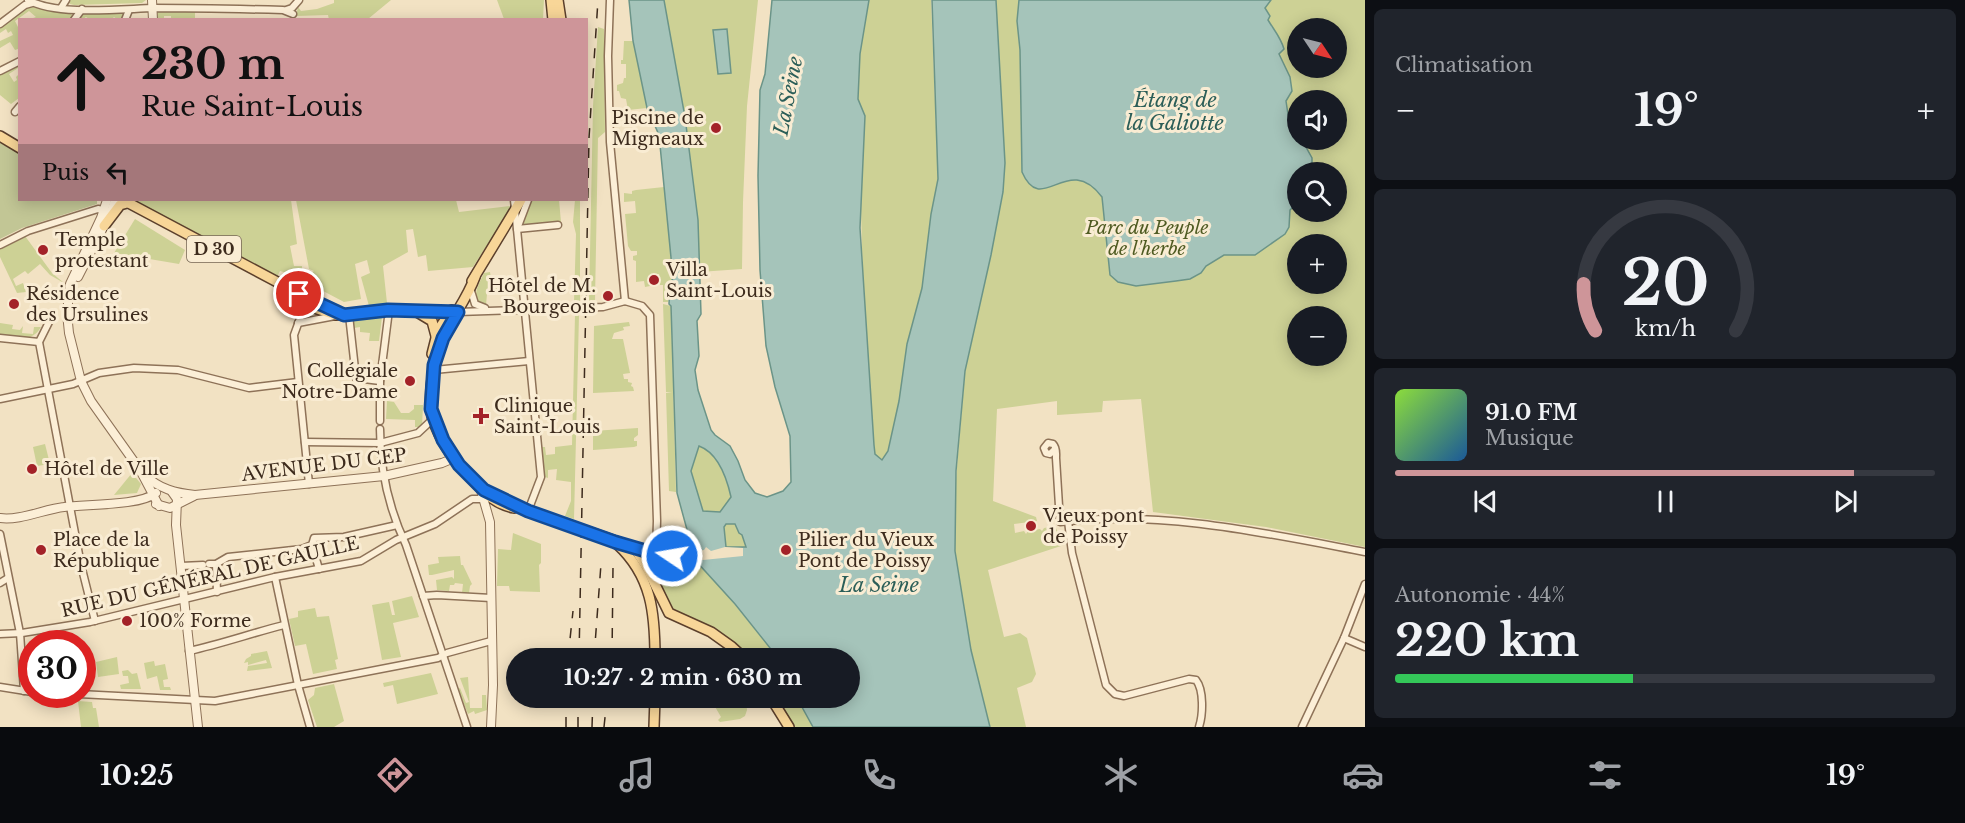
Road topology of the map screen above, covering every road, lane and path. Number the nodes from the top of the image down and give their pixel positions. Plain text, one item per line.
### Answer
1 (66, 0) edge
2 (194, 0) edge
3 (299, 0) edge
4 (550, 0) edge
5 (558, 0) edge
6 (610, 0) edge
7 (30, 1) edge
8 (152, 4) edge
9 (61, 8) junction
10 (193, 8) junction
11 (82, 9) junction
12 (129, 10) junction
13 (283, 10) junction
14 (293, 14) dead end
15 (75, 18) edge
16 (126, 18) edge
17 (553, 18) edge
18 (561, 18) edge
19 (0, 24) edge
20 (18, 62) edge
21 (0, 71) edge
22 (0, 136) edge
23 (18, 147) edge
24 (118, 201) edge
25 (514, 201) edge
26 (520, 201) edge
27 (528, 201) edge
28 (515, 210) junction
29 (107, 211) junction
30 (558, 225) dead end
31 (104, 226) junction
32 (517, 229) junction
33 (0, 245) edge
34 (476, 277) junction
35 (471, 288) junction
36 (302, 298) junction
37 (68, 300) junction
38 (625, 301) junction
39 (318, 307) junction
40 (388, 310) junction
41 (492, 310) junction
42 (525, 310) junction
43 (416, 311) junction
44 (454, 311) junction
45 (343, 315) junction
46 (312, 319) junction
47 (50, 320) dead end
48 (298, 323) junction
49 (436, 336) junction
50 (0, 338) edge
51 (39, 342) junction
52 (529, 361) junction
53 (434, 368) junction
54 (81, 381) junction
55 (380, 381) junction
56 (298, 382) junction
57 (47, 389) junction
58 (0, 399) edge
59 (433, 419) junction
60 (380, 421) dead end
61 (380, 429) dead end
62 (305, 442) junction
63 (380, 443) junction
64 (1056, 449) dead end
65 (454, 458) junction
66 (140, 470) junction
67 (384, 476) junction
68 (147, 483) junction
69 (309, 484) junction
70 (169, 490) junction
71 (487, 494) junction
72 (195, 495) junction
73 (138, 500) junction
74 (158, 500) junction
75 (175, 504) junction
76 (73, 507) junction
77 (528, 511) junction
78 (0, 518) edge
79 (1068, 521) junction
80 (176, 525) junction
81 (397, 525) junction
82 (0, 534) edge
83 (403, 537) junction
84 (312, 545) junction
85 (627, 548) junction
86 (1365, 552) edge
87 (656, 556) junction
88 (672, 556) dead end
89 (209, 564) junction
90 (181, 566) junction
91 (646, 566) junction
92 (319, 569) junction
93 (8, 578) junction
94 (275, 578) junction
95 (0, 583) edge
96 (1365, 584) edge
97 (655, 585) junction
98 (217, 592) junction
99 (423, 596) junction
100 (490, 598) junction
101 (184, 599) junction
102 (674, 616) junction
103 (94, 621) junction
104 (285, 625) junction
105 (19, 630) edge
106 (38, 630) edge
107 (655, 630) junction
108 (18, 633) edge
109 (0, 634) edge
110 (1344, 638) junction
111 (491, 641) junction
112 (1365, 647) edge
113 (655, 648) edge
114 (733, 648) edge
115 (189, 651) junction
116 (443, 656) junction
117 (298, 685) junction
118 (0, 687) edge
119 (18, 690) edge
120 (96, 695) edge
121 (195, 701) junction
122 (655, 708) edge
123 (776, 708) edge
124 (777, 708) edge
125 (198, 727) edge
126 (310, 727) edge
127 (467, 727) edge
128 (491, 727) edge
129 (654, 727) edge
130 (785, 727) edge
131 (789, 727) edge
132 (1199, 727) edge
133 (1302, 727) edge

1 - 9 street
2 - 10 street
3 - 13 street
4 - 17 main road
5 - 18 main road
6 - 38 street
7 - 9 street
7 - 19 street
8 - 10 street
8 - 12 street
9 - 11 street
10 - 13 street
11 - 12 street
11 - 15 street
12 - 16 street
13 - 14 street
20 - 21 street
22 - 23 main road
24 - 29 street
24 - 31 main road
24 - 36 main road, D 30
25 - 28 street
26 - 28 main road
27 - 32 street
28 - 32 street
28 - 34 main road
29 - 31 street
29 - 33 street
29 - 37 street
30 - 32 street
31 - 37 street
32 - 42 street
34 - 35 main road
34 - 44 main road
35 - 41 street
35 - 44 main road
36 - 39 main road, D 30
36 - 48 street
37 - 54 street
38 - 42 street
38 - 87 street
39 - 45 main road, D 30
39 - 46 street
39 - 48 street
40 - 43 main road, D 30
40 - 45 main road, D 30
40 - 55 street
41 - 42 street
41 - 44 street
42 - 52 street
43 - 44 main road, D 30
43 - 49 main road
44 - 49 main road
44 - 53 main road
45 - 46 street
45 - 55 street
46 - 48 street
47 - 51 street
48 - 56 street
49 - 53 main road
50 - 51 street
51 - 57 street
52 - 53 street
52 - 77 street
53 - 59 main road
54 - 56 street
54 - 57 street
54 - 66 street
55 - 60 street
56 - 62 street
57 - 58 street
57 - 76 street
59 - 63 street
59 - 65 main road
61 - 63 street
62 - 63 street
62 - 69 street
63 - 67 street
64 - 79 street
65 - 67 street, AVENUE DU CEP
65 - 71 main road
66 - 68 street
66 - 70 street
67 - 69 street, AVENUE DU CEP
67 - 81 street
68 - 73 street
68 - 74 street
69 - 72 street, AVENUE DU CEP
70 - 72 street, AVENUE DU CEP
70 - 74 street
70 - 75 street
71 - 77 main road
71 - 83 street, RUE DU GÉNÉRAL DE GAULLE
71 - 100 street
72 - 75 street, AVENUE DU CEP
73 - 74 street
73 - 76 street
74 - 75 street
74 - 80 street
75 - 80 street
76 - 78 street
76 - 103 street
77 - 85 main road
79 - 86 street
79 - 132 street
80 - 90 street
81 - 83 street
81 - 84 street
82 - 93 street
83 - 92 street, RUE DU GÉNÉRAL DE GAULLE
83 - 99 street
84 - 89 street
84 - 92 street
85 - 87 street
85 - 91 main road
85 - 107 main road
87 - 88 street
87 - 91 street
87 - 97 street
89 - 90 street
89 - 98 street
90 - 101 street
91 - 97 main road
92 - 94 street, RUE DU GÉNÉRAL DE GAULLE
93 - 95 street
93 - 105 street
94 - 98 street, RUE DU GÉNÉRAL DE GAULLE
94 - 104 street
96 - 110 street
97 - 102 main road
98 - 101 street, RUE DU GÉNÉRAL DE GAULLE
99 - 100 street
99 - 116 street
100 - 111 street
101 - 103 street, RUE DU GÉNÉRAL DE GAULLE
101 - 115 street
102 - 107 main road
102 - 114 main road
103 - 106 street, RUE DU GÉNÉRAL DE GAULLE
104 - 115 street
104 - 117 street
107 - 113 main road
108 - 109 street, RUE DU GÉNÉRAL DE GAULLE
110 - 112 street
110 - 133 street
111 - 116 street
111 - 128 street
115 - 121 street
116 - 117 street
116 - 127 street
117 - 121 street
117 - 126 street
118 - 119 street
120 - 121 street
121 - 125 street
122 - 129 main road
123 - 130 main road
124 - 131 main road

